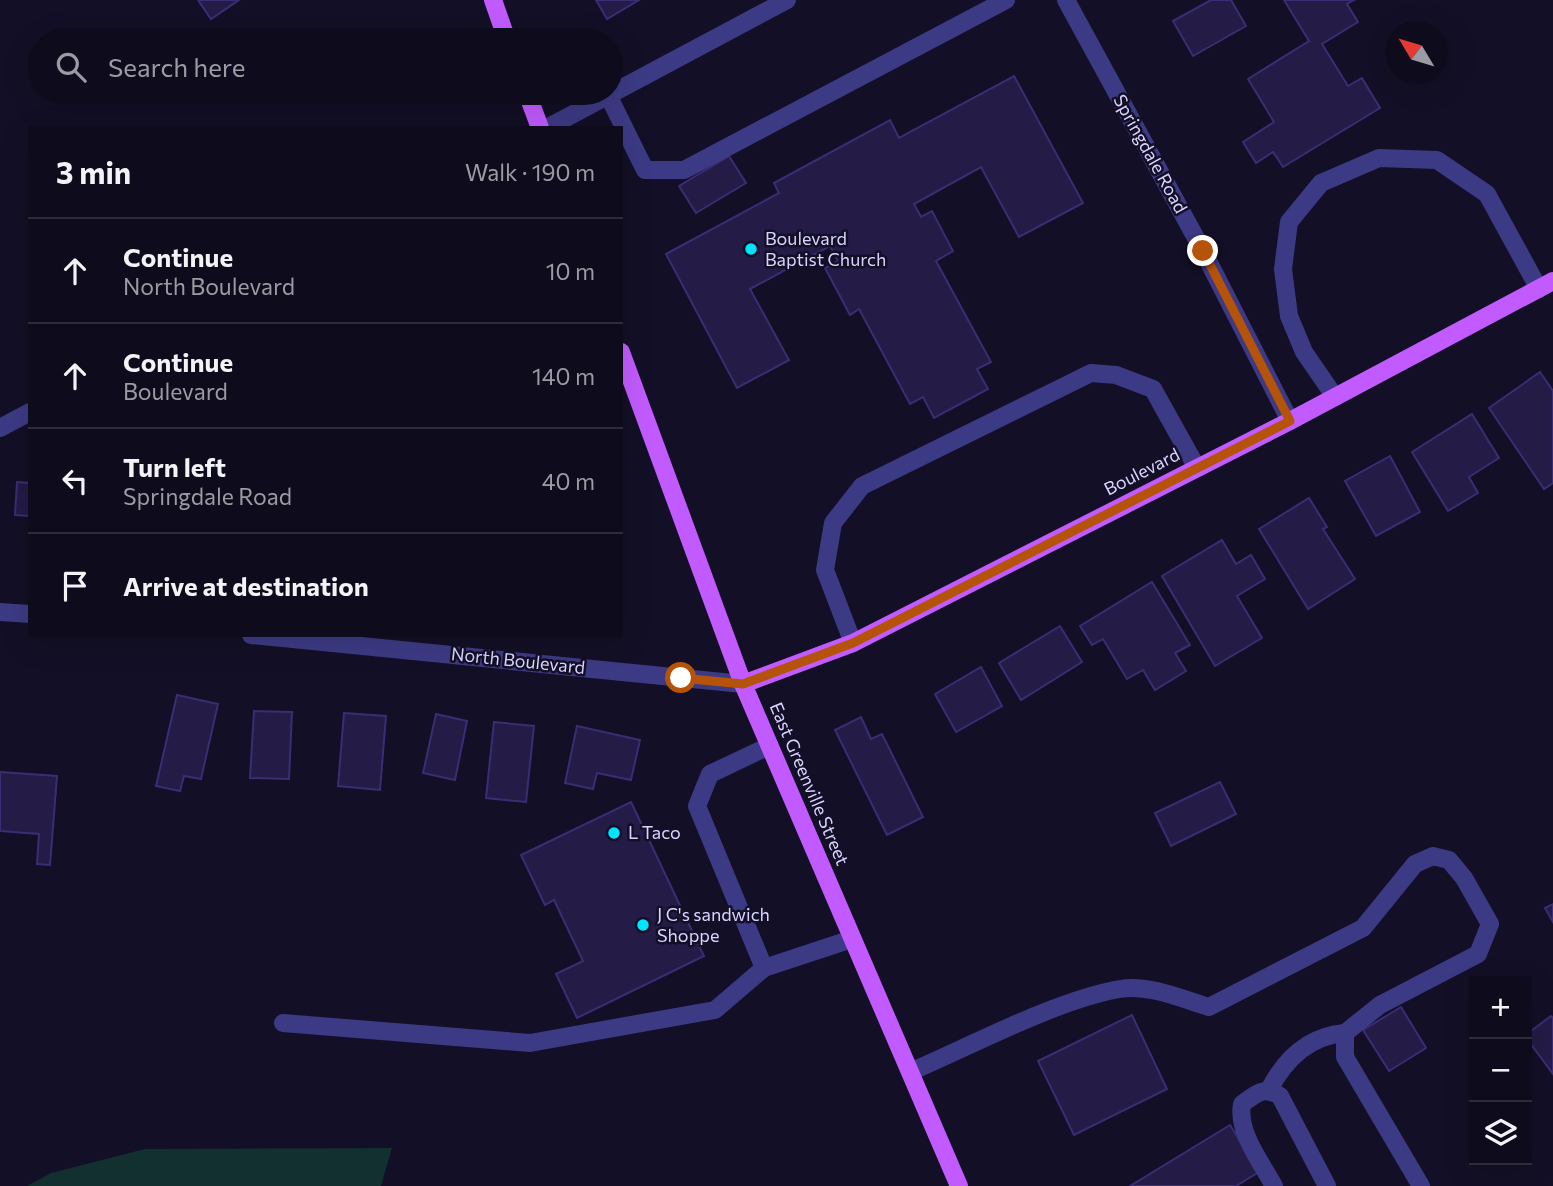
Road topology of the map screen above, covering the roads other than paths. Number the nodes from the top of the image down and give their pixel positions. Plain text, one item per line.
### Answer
1 (493, 0) edge
2 (787, 0) edge
3 (1006, 0) edge
4 (1066, 0) edge
5 (504, 28) edge
6 (623, 89) edge
7 (531, 105) edge
8 (593, 105) edge
9 (613, 105) edge
10 (539, 126) edge
11 (551, 126) edge
12 (1546, 285) edge
13 (623, 357) edge
14 (1335, 397) junction
15 (28, 413) edge
16 (1290, 421) junction
17 (0, 428) edge
18 (1197, 468) junction
19 (0, 612) edge
20 (28, 614) edge
21 (286, 637) edge
22 (322, 639) edge
23 (379, 641) edge
24 (853, 643) junction
25 (743, 684) junction
26 (769, 746) junction
27 (852, 939) junction
28 (764, 968) junction
29 (283, 1023) dead end
30 (1345, 1034) junction
31 (910, 1072) junction
32 (1269, 1090) junction
33 (959, 1186) edge
34 (1274, 1186) edge
35 (1326, 1186) edge
36 (1421, 1186) edge

1 - 5 main road
2 - 6 street
3 - 9 street
4 - 16 street, Springdale Road
7 - 10 main road
8 - 11 street
12 - 14 main road, Boulevard
12 - 14 street
13 - 25 main road, East Greenville Street
14 - 16 main road, Boulevard
15 - 17 street
16 - 18 main road, Boulevard
18 - 24 main road, Boulevard
18 - 24 street
19 - 20 street
21 - 22 street, North Boulevard
22 - 23 street, North Boulevard
23 - 25 street, North Boulevard
24 - 25 main road, Boulevard
25 - 26 main road, East Greenville Street
26 - 27 main road, East Greenville Street
26 - 28 street
27 - 28 street
27 - 31 main road, East Greenville Street
28 - 29 street
30 - 31 street
30 - 32 street
30 - 36 street
31 - 33 main road, East Greenville Street
32 - 34 street
32 - 35 street

